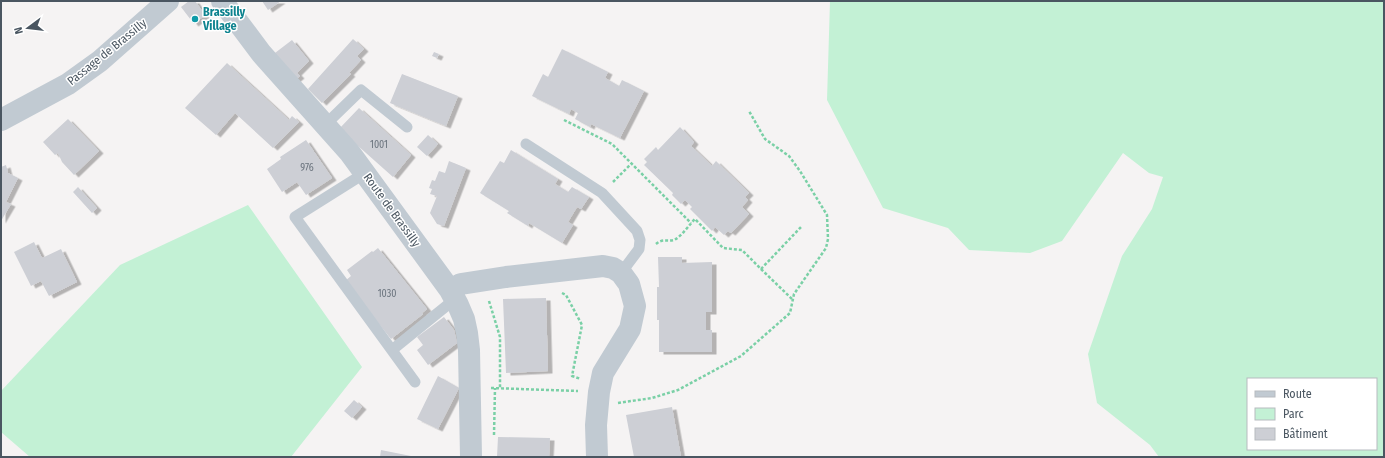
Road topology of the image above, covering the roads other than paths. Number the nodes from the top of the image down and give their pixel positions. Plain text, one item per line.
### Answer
1 (168, 1) edge
2 (222, 1) edge
3 (1, 120) edge
4 (325, 125) junction
5 (407, 127) dead end
6 (526, 144) dead end
7 (365, 172) junction
8 (621, 273) junction
9 (452, 294) junction
10 (392, 350) junction
11 (415, 382) dead end
12 (471, 457) edge
13 (597, 457) edge

1 - 3 street, Passage de Brassilly
2 - 4 street, Route de Brassilly
4 - 5 lane
4 - 7 street, Route de Brassilly
6 - 8 lane
7 - 9 street, Route de Brassilly
7 - 10 lane
8 - 9 street
8 - 13 street
9 - 10 lane
9 - 12 street, Route de Brassilly
10 - 11 lane

